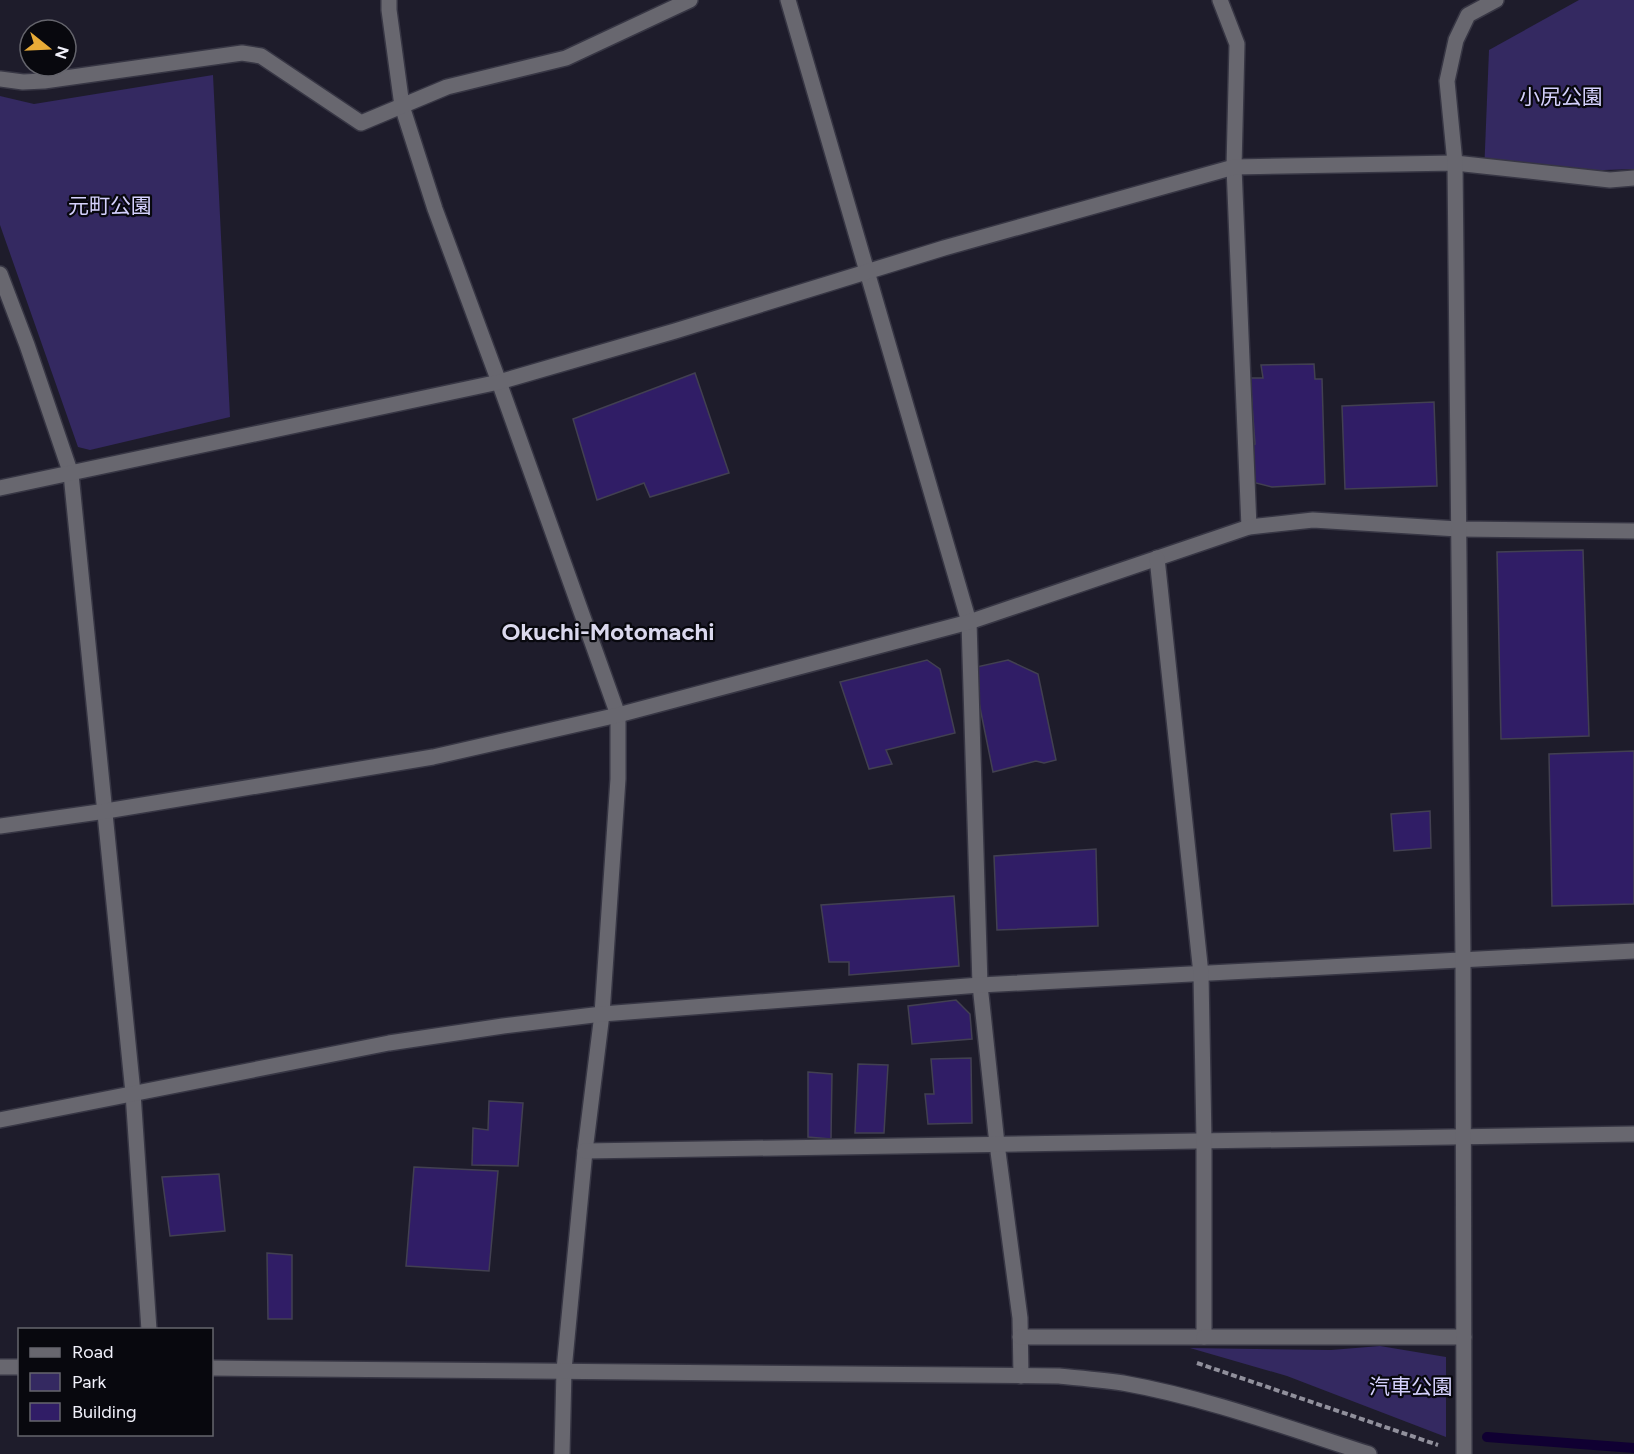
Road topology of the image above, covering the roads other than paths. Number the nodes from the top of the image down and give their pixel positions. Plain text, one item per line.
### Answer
1 (389, 0) edge
2 (690, 0) edge
3 (788, 0) edge
4 (1220, 0) edge
5 (1496, 0) edge
6 (0, 79) edge
7 (402, 106) junction
8 (1455, 163) junction
9 (1234, 167) junction
10 (1634, 178) edge
11 (867, 273) junction
12 (0, 274) edge
13 (500, 382) junction
14 (71, 474) junction
15 (0, 488) edge
16 (1249, 526) junction
17 (1458, 529) junction
18 (1634, 531) edge
19 (1157, 558) junction
20 (969, 622) junction
21 (618, 716) junction
22 (106, 811) junction
23 (0, 826) edge
24 (1634, 951) edge
25 (1463, 960) junction
26 (1201, 974) junction
27 (981, 986) junction
28 (602, 1014) junction
29 (133, 1093) junction
30 (0, 1120) edge
31 (1634, 1134) edge
32 (1463, 1137) junction
33 (1204, 1141) junction
34 (997, 1144) junction
35 (585, 1151) junction
36 (149, 1328) edge
37 (1020, 1337) junction
38 (1204, 1337) junction
39 (1464, 1337) junction
40 (0, 1367) edge
41 (18, 1367) edge
42 (213, 1368) edge
43 (564, 1370) junction
44 (1021, 1376) junction
45 (562, 1454) edge
46 (1369, 1454) edge
47 (1464, 1454) edge

1 - 7 street
2 - 7 street
3 - 11 street
4 - 9 street
5 - 8 street
6 - 7 street
7 - 13 street
8 - 9 street
8 - 10 street
8 - 17 street
9 - 11 street
9 - 16 street
11 - 13 street
11 - 20 street
12 - 14 street
13 - 14 street
13 - 21 street
14 - 15 street
14 - 22 street
16 - 17 street
16 - 19 street
17 - 18 street
17 - 25 street
19 - 20 street
19 - 26 street
20 - 21 street
20 - 27 street
21 - 22 street
21 - 28 street
22 - 23 street
22 - 29 street
24 - 25 street
25 - 26 street
25 - 32 street
26 - 27 street
26 - 33 street
27 - 28 street
27 - 34 street
28 - 29 street
28 - 35 street
29 - 30 street
29 - 36 street
31 - 32 street
32 - 33 street
32 - 39 street
33 - 34 street
33 - 38 street
34 - 35 street
34 - 37 street
35 - 43 street
37 - 38 street
37 - 44 street
38 - 39 street
39 - 47 street
40 - 41 street
42 - 43 street
43 - 44 street
43 - 45 street
44 - 46 street

